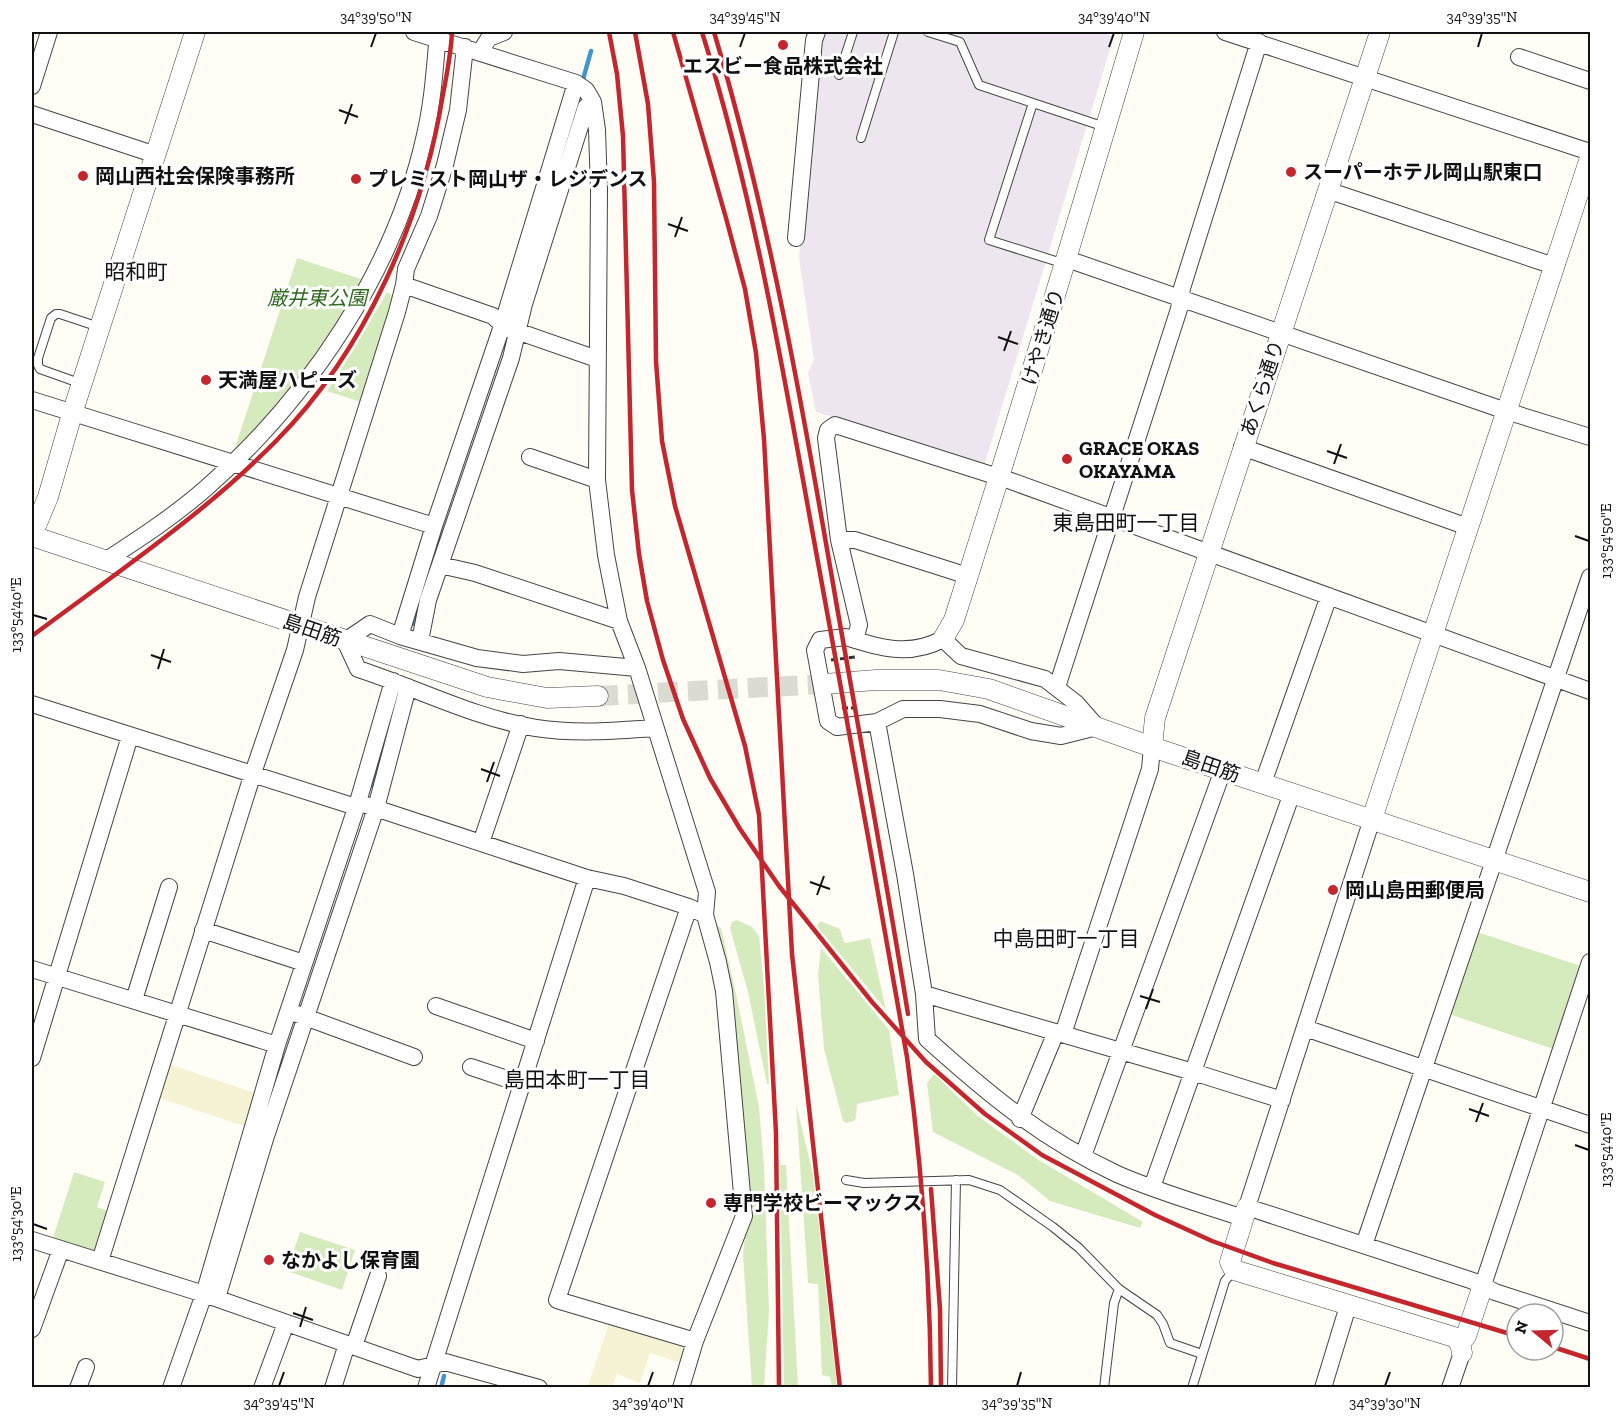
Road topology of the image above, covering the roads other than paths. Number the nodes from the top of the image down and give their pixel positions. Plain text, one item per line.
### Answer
1 (195, 32) edge
2 (414, 32) edge
3 (504, 32) edge
4 (817, 32) edge
5 (853, 32) edge
6 (894, 32) edge
7 (928, 32) edge
8 (1134, 32) edge
9 (1225, 32) edge
10 (1380, 32) edge
11 (438, 35) edge
12 (42, 38) edge
13 (1259, 42) junction
14 (473, 50) junction
15 (1519, 57) dead end
16 (839, 75) dead end
17 (1365, 76) junction
18 (1590, 81) edge
19 (32, 86) edge
20 (584, 90) junction
21 (1033, 103) junction
22 (32, 114) edge
23 (1106, 127) junction
24 (861, 138) dead end
25 (156, 155) junction
26 (1590, 160) edge
27 (1327, 190) junction
28 (796, 238) dead end
29 (1066, 262) junction
30 (1554, 266) junction
31 (404, 285) junction
32 (1181, 297) junction
33 (100, 328) junction
34 (509, 328) junction
35 (1281, 332) junction
36 (597, 359) junction
37 (82, 384) junction
38 (32, 400) edge
39 (1506, 411) junction
40 (72, 414) junction
41 (1590, 436) edge
42 (1242, 447) junction
43 (530, 457) dead end
44 (232, 462) junction
45 (999, 477) junction
46 (597, 480) junction
47 (339, 496) junction
48 (1113, 518) junction
49 (434, 526) junction
50 (1468, 527) junction
51 (32, 536) edge
52 (839, 540) junction
53 (1208, 551) junction
54 (105, 561) junction
55 (440, 565) junction
56 (968, 576) junction
57 (1590, 577) edge
58 (1329, 596) junction
59 (619, 621) junction
60 (301, 626) junction
61 (1432, 635) junction
62 (400, 636) junction
63 (943, 639) junction
64 (345, 641) junction
65 (420, 641) junction
66 (854, 649) junction
67 (637, 668) junction
68 (1556, 678) junction
69 (400, 684) junction
70 (824, 684) tunnel mouth
71 (1057, 687) junction
72 (1590, 691) edge
73 (598, 696) tunnel mouth
74 (32, 704) edge
75 (877, 722) junction
76 (520, 724) junction
77 (1096, 727) junction
78 (654, 728) junction
79 (130, 736) junction
80 (1152, 747) junction
81 (1223, 770) junction
82 (253, 773) junction
83 (1263, 783) junction
84 (1292, 793) junction
85 (365, 806) junction
86 (1372, 819) junction
87 (481, 843) junction
88 (1494, 859) junction
89 (587, 878) junction
90 (169, 887) dead end
91 (1590, 892) edge
92 (689, 907) junction
93 (705, 915) junction
94 (203, 930) junction
95 (1590, 962) edge
96 (304, 963) junction
97 (32, 969) edge
98 (57, 976) junction
99 (924, 994) junction
100 (134, 1000) junction
101 (436, 1006) dead end
102 (177, 1013) junction
103 (298, 1015) junction
104 (1305, 1028) junction
105 (1059, 1033) junction
106 (536, 1041) junction
107 (277, 1045) junction
108 (1120, 1051) junction
109 (414, 1057) dead end
110 (32, 1058) edge
111 (471, 1067) dead end
112 (1423, 1068) junction
113 (1192, 1072) junction
114 (522, 1084) junction
115 (1282, 1100) junction
116 (1541, 1109) junction
117 (1020, 1119) junction
118 (1590, 1125) edge
119 (1083, 1156) junction
120 (846, 1180) dead end
121 (956, 1180) junction
122 (1152, 1187) junction
123 (1245, 1213) junction
124 (32, 1240) edge
125 (1364, 1245) junction
126 (61, 1249) junction
127 (100, 1261) junction
128 (1234, 1270) junction
129 (378, 1276) dead end
130 (1483, 1285) junction
131 (1119, 1289) junction
132 (211, 1296) junction
133 (1348, 1306) junction
134 (285, 1323) junction
135 (1590, 1323) edge
136 (32, 1329) edge
137 (695, 1341) junction
138 (351, 1345) junction
139 (1461, 1348) junction
140 (1202, 1354) junction
141 (433, 1365) junction
142 (86, 1367) dead end
143 (512, 1384) edge
144 (78, 1388) edge
145 (171, 1388) edge
146 (262, 1388) edge
147 (333, 1388) edge
148 (426, 1388) edge
149 (539, 1388) edge
150 (681, 1388) edge
151 (952, 1388) edge
152 (1104, 1388) edge
153 (1192, 1388) edge
154 (1323, 1388) edge
155 (1450, 1388) edge

1 - 25 street
2 - 11 street
3 - 14 street
4 - 28 street
5 - 16 lane
6 - 24 lane
7 - 21 lane
8 - 23 street, けやき通り
9 - 13 street
10 - 17 street, あくら通り
11 - 14 street
11 - 44 street
12 - 19 street
13 - 17 street
13 - 32 street
14 - 20 street
14 - 31 street
15 - 18 street
17 - 26 street
17 - 27 street, あくら通り
20 - 34 street
20 - 34 street
20 - 36 street
21 - 23 lane
21 - 29 lane
22 - 25 street
23 - 29 street, けやき通り
25 - 33 street
26 - 30 street
27 - 30 street
27 - 35 street, あくら通り
29 - 32 street
29 - 45 street, けやき通り
30 - 39 street
31 - 34 street
31 - 47 street
32 - 35 street
32 - 48 street
33 - 37 street
33 - 37 lane
34 - 36 street
34 - 49 street
34 - 55 street
35 - 39 street
35 - 42 street, あくら通り
36 - 46 street
37 - 40 street
38 - 40 street
39 - 41 street
39 - 50 street
40 - 44 street
40 - 51 street
42 - 50 street
42 - 53 street, あくら通り
43 - 46 street
44 - 47 street
44 - 54 street
45 - 48 street
45 - 52 street
45 - 56 street, けやき通り
46 - 59 street
47 - 49 street
47 - 60 street
48 - 53 street
48 - 71 street
49 - 62 street
50 - 61 street
51 - 54 street, 島田筋
52 - 56 street
52 - 66 street
53 - 58 street
53 - 80 street, あくら通り
54 - 60 street, 島田筋
55 - 59 street
55 - 65 street
56 - 63 street, けやき通り
57 - 68 street
58 - 61 street
58 - 83 street
59 - 67 street
60 - 64 street, 島田筋
60 - 82 street
61 - 68 street
61 - 86 street
62 - 64 street
62 - 65 street
63 - 66 street
63 - 71 street
64 - 69 street
64 - 73 street, 島田筋
65 - 67 street
66 - 75 street
67 - 78 street
68 - 72 street
68 - 88 street
69 - 76 street
69 - 85 street
70 - 77 street, 島田筋
71 - 77 street
74 - 79 street
75 - 77 street
75 - 99 street
76 - 78 street
76 - 87 street
77 - 80 street, 島田筋
78 - 93 street
79 - 82 street
79 - 98 street
80 - 81 street, 島田筋
80 - 105 street
81 - 83 street, 島田筋
81 - 108 street
82 - 85 street
82 - 94 street
83 - 84 street, 島田筋
84 - 86 street, 島田筋
84 - 113 street
85 - 87 street
85 - 96 street
85 - 103 street
86 - 88 street, 島田筋
86 - 104 street
87 - 89 street
88 - 91 street, 島田筋
88 - 112 street
89 - 92 street
89 - 106 street
90 - 100 street
92 - 93 street
92 - 137 street
93 - 137 street
94 - 96 street
94 - 102 street
95 - 116 street
96 - 103 street
97 - 98 street
98 - 100 street
98 - 110 street
99 - 105 street
99 - 117 street
100 - 102 street
101 - 106 street
102 - 107 street
102 - 127 street
103 - 107 street
103 - 109 street
103 - 132 street
104 - 112 street
104 - 115 street
105 - 108 street
105 - 117 street
106 - 114 street
107 - 132 street
108 - 113 street
108 - 119 street
111 - 114 street
112 - 116 street
112 - 125 street
113 - 115 street
113 - 122 street
114 - 141 street
115 - 123 street
116 - 118 street
116 - 130 street
117 - 119 street
119 - 122 street
120 - 121 lane
121 - 131 lane
121 - 151 lane
122 - 123 street
123 - 125 street
123 - 128 street
124 - 126 street
125 - 130 street
126 - 127 street
126 - 136 street
127 - 132 street
128 - 133 street
128 - 140 lane
129 - 138 street
130 - 135 street
130 - 139 street
131 - 140 lane
131 - 152 lane
132 - 134 street
132 - 145 street
133 - 139 street
133 - 154 street
134 - 138 street
134 - 146 street
137 - 150 street
138 - 141 street
138 - 147 street
139 - 155 street
140 - 153 lane
141 - 143 street
141 - 148 street
142 - 144 street
143 - 149 street

